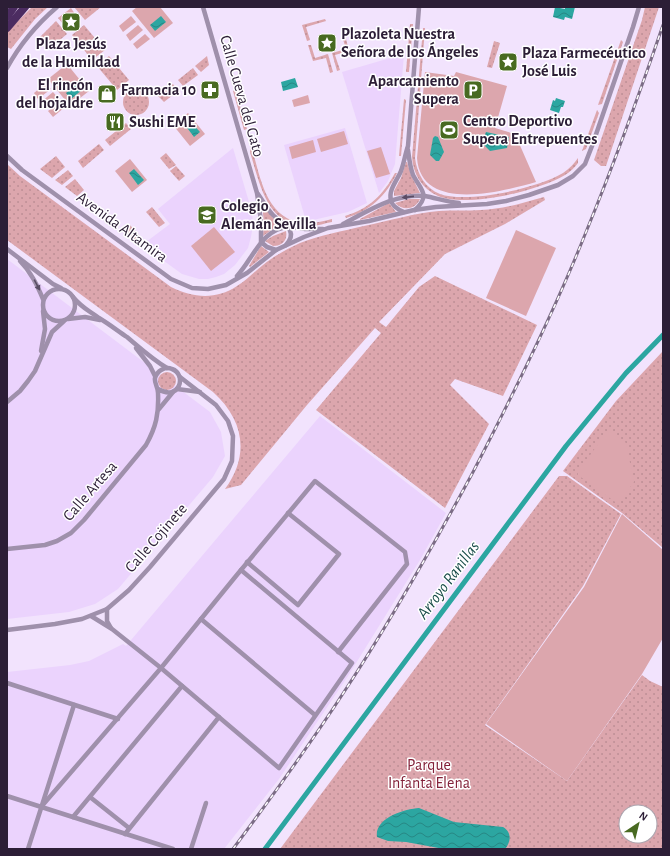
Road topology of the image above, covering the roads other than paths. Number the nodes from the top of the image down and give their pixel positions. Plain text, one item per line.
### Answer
1 (14, 7) edge
2 (25, 7) edge
3 (57, 7) edge
4 (202, 7) edge
5 (419, 7) edge
6 (639, 7) edge
7 (7, 17) edge
8 (7, 28) edge
9 (7, 68) edge
10 (408, 146) junction
11 (7, 156) edge
12 (257, 193) junction
13 (424, 196) junction
14 (391, 200) junction
15 (474, 205) junction
16 (414, 210) junction
17 (404, 212) junction
18 (340, 226) junction
19 (288, 227) junction
20 (328, 228) junction
21 (261, 242) junction
22 (285, 245) junction
23 (9, 250) edge
24 (276, 250) junction
25 (234, 281) junction
26 (61, 288) junction
27 (73, 297) junction
28 (43, 299) junction
29 (43, 309) junction
30 (66, 320) junction
31 (105, 321) junction
32 (127, 338) junction
33 (39, 361) junction
34 (166, 368) junction
35 (155, 376) junction
36 (180, 377) junction
37 (158, 389) junction
38 (175, 391) junction
39 (201, 393) junction
40 (7, 402) edge
41 (159, 409) junction
42 (288, 513) junction
43 (7, 549) edge
44 (247, 562) junction
45 (241, 570) junction
46 (107, 609) junction
47 (91, 616) junction
48 (201, 618) junction
49 (112, 629) junction
50 (7, 630) edge
51 (338, 652) junction
52 (161, 668) junction
53 (7, 683) edge
54 (182, 686) junction
55 (74, 705) junction
56 (315, 715) junction
57 (219, 717) junction
58 (118, 718) junction
59 (7, 796) edge
60 (90, 797) junction
61 (206, 803) dead end
62 (41, 807) junction
63 (72, 817) junction
64 (129, 828) junction
65 (125, 834) junction
66 (28, 849) edge
67 (173, 849) edge
68 (191, 849) edge

1 - 7 highway
2 - 8 highway
3 - 9 street
4 - 12 street, Calle Cueva del Gato
5 - 10 street
6 - 15 street, Avenida Altamira
10 - 13 street
10 - 14 street
11 - 25 street, Avenida Altamira
12 - 19 street
12 - 21 street
13 -> 14 street, Avenida Altamira
13 - 15 street, Avenida Altamira
13 - 16 street
14 - 17 street
14 - 18 street, Avenida Altamira
15 - 16 street, Avenida Altamira
16 - 17 street, Avenida Altamira
17 - 18 street, Avenida Altamira
18 - 20 street, Avenida Altamira
19 - 20 street, Avenida Altamira
19 - 21 street, Avenida Altamira
19 - 22 street
20 - 22 street, Avenida Altamira
21 - 24 street
21 - 25 street, Avenida Altamira
22 - 24 street, Avenida Altamira
23 - 26 street
23 -> 28 street
24 - 25 street, Avenida Altamira
26 - 27 street
26 - 28 street
27 - 30 street
27 - 31 street
28 - 29 street
29 - 30 street
29 - 33 street
30 - 31 street
30 - 33 street
31 - 32 street
32 - 34 street
32 - 35 street
33 - 40 street
34 - 35 street
34 - 36 street
35 - 37 street
36 - 38 street
36 - 39 street, Calle Cojinete
37 - 38 street
37 - 41 street, Calle Artesa
38 - 39 street, Calle Cojinete
38 - 41 street, Calle Artesa
39 - 46 street, Calle Cojinete
41 - 43 street, Calle Artesa
42 - 44 street
42 - 44 street
42 - 51 street
44 - 45 street
45 - 48 street
45 - 51 street
46 - 47 street, Calle Cojinete
46 - 49 street
47 - 49 street
47 - 50 street, Calle Cojinete
48 - 52 street
48 - 56 street
49 - 52 street
51 - 56 street
52 - 54 street
52 - 58 street
53 - 55 street
54 - 57 street
54 - 60 street
55 - 58 street
55 - 62 street
56 - 57 street
57 - 64 street
58 - 62 street
59 - 62 street
60 - 63 street
60 - 64 street
61 - 68 street
62 - 63 street
62 - 66 street
63 - 65 street
64 - 65 street
65 - 67 street

